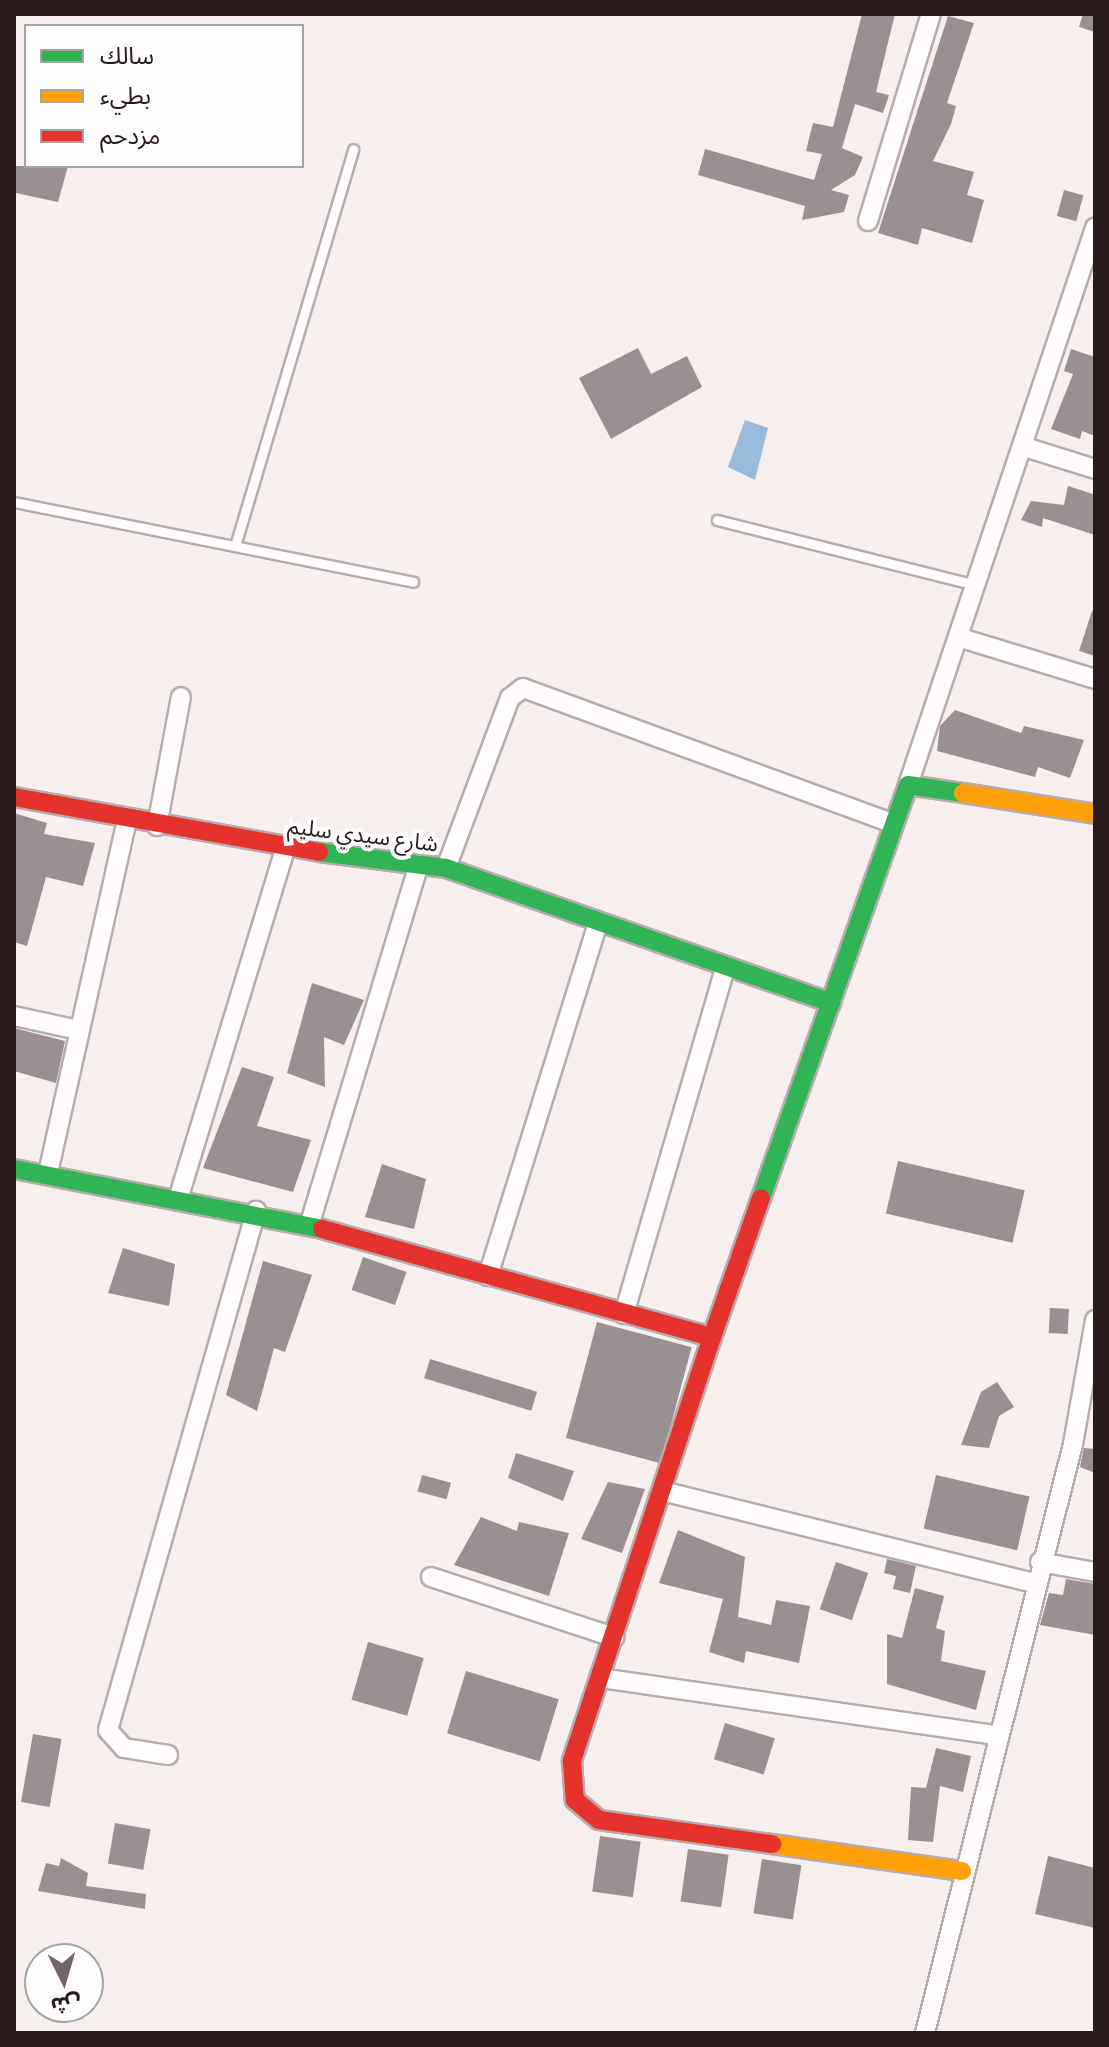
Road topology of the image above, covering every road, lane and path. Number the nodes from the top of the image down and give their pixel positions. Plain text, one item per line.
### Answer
1 (931, 14) edge
2 (353, 149) dead end
3 (868, 221) dead end
4 (1095, 228) edge
5 (1076, 290) junction
6 (1095, 296) edge
7 (1025, 447) junction
8 (1095, 469) edge
9 (14, 502) edge
10 (717, 520) dead end
11 (235, 546) junction
12 (413, 582) dead end
13 (979, 586) junction
14 (961, 638) junction
15 (1095, 679) edge
16 (181, 697) dead end
17 (908, 785) junction
18 (14, 797) edge
19 (1095, 814) edge
20 (127, 820) junction
21 (894, 824) junction
22 (157, 826) junction
23 (285, 849) junction
24 (419, 864) junction
25 (446, 868) junction
26 (598, 923) junction
27 (725, 968) junction
28 (831, 1003) junction
29 (14, 1016) edge
30 (79, 1030) junction
31 (14, 1169) edge
32 (48, 1173) junction
33 (179, 1196) junction
34 (256, 1211) junction
35 (309, 1226) junction
36 (488, 1276) junction
37 (624, 1314) junction
38 (1095, 1320) edge
39 (712, 1337) junction
40 (662, 1491) junction
41 (1040, 1562) junction
42 (1095, 1572) edge
43 (431, 1577) dead end
44 (1034, 1583) junction
45 (614, 1637) junction
46 (600, 1678) junction
47 (996, 1735) junction
48 (168, 1755) dead end
49 (962, 1871) junction
50 (925, 2033) edge

1 - 3 street
2 - 11 lane
4 - 5 street
5 - 6 street
5 - 7 street
7 - 8 street
7 - 13 street
9 - 11 lane
10 - 13 lane
11 - 12 lane
13 - 14 street
14 - 15 street
14 - 17 street
16 - 22 street
17 - 19 street
17 - 21 street
18 - 20 street, شارع سيدي سليم
20 - 22 street, شارع سيدي سليم
20 - 30 street
21 - 25 street
21 - 28 street
22 - 23 street, شارع سيدي سليم
23 - 24 street, شارع سيدي سليم
23 - 33 street
24 - 25 street, شارع سيدي سليم
24 - 35 street
25 - 26 street, شارع سيدي سليم
26 - 27 street, شارع سيدي سليم
26 - 36 street
27 - 28 street, شارع سيدي سليم
27 - 37 street
28 - 39 street
29 - 30 street
30 - 32 street
31 - 32 street
32 - 33 street
33 - 34 street
34 - 35 street
34 - 48 street
35 - 36 street
36 - 37 street
37 - 39 street
38 - 41 street
39 - 40 street
40 - 44 street
40 - 45 street
41 - 42 street
41 - 44 street
43 - 45 street
44 - 47 street
45 - 46 street
46 - 47 street
46 - 49 street
47 - 49 street
49 - 50 street

